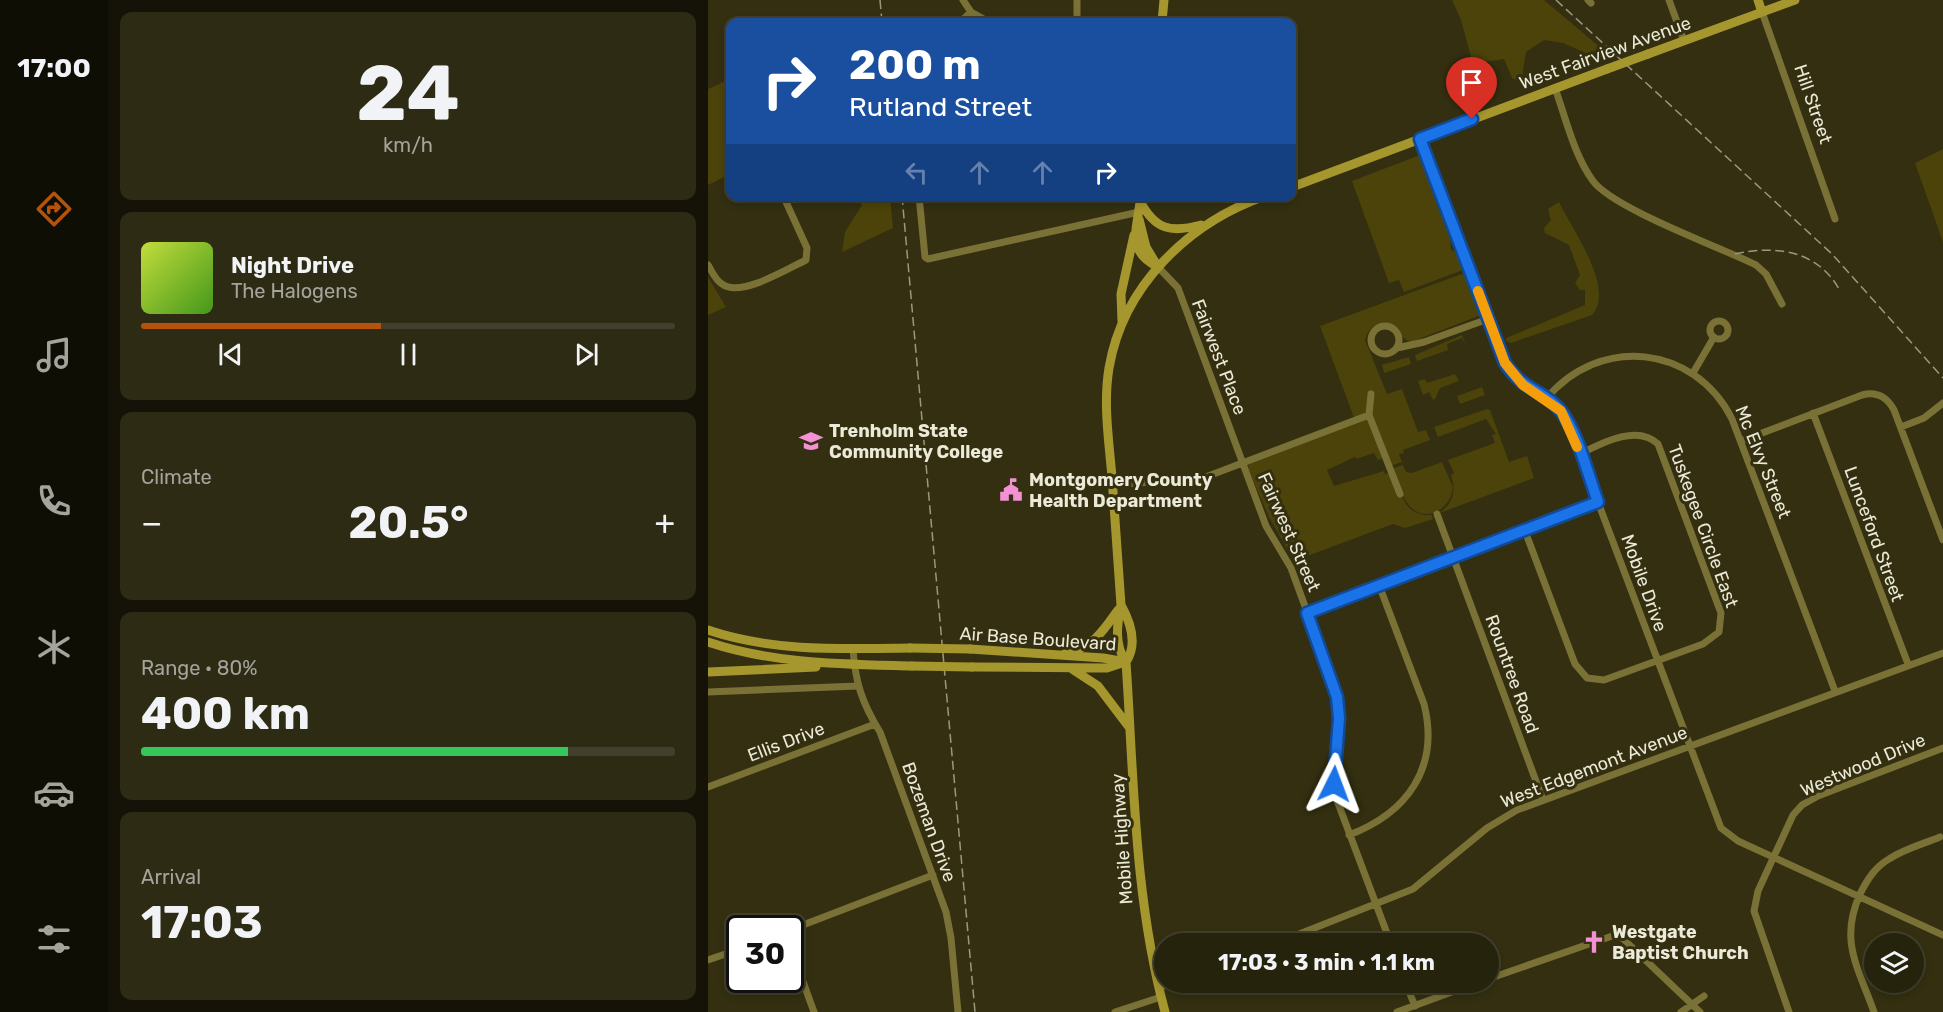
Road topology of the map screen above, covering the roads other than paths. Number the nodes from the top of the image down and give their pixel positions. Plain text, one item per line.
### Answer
1 (963, 0) edge
2 (1077, 0) edge
3 (1164, 0) edge
4 (1669, 0) edge
5 (1758, 0) edge
6 (1795, 0) edge
7 (971, 12) junction
8 (1762, 12) junction
9 (964, 18) edge
10 (982, 18) edge
11 (1077, 18) edge
12 (1162, 18) edge
13 (1683, 41) junction
14 (1555, 88) junction
15 (1420, 139) junction
16 (1296, 186) edge
17 (920, 201) edge
18 (1141, 201) edge
19 (1142, 201) edge
20 (1255, 201) edge
21 (786, 202) dead end
22 (1139, 214) junction
23 (1835, 219) dead end
24 (1209, 224) junction
25 (1134, 235) junction
26 (708, 265) edge
27 (1158, 267) junction
28 (1782, 304) dead end
29 (1488, 319) junction
30 (1122, 324) junction
31 (1714, 337) dead end
32 (1397, 348) junction
33 (1693, 373) junction
34 (1371, 394) dead end
35 (1546, 399) junction
36 (1943, 403) edge
37 (1813, 413) junction
38 (1369, 415) junction
39 (1901, 426) junction
40 (1740, 441) junction
41 (1580, 454) junction
42 (1243, 463) junction
43 (1112, 478) junction
44 (1400, 494) dead end
45 (1598, 502) junction
46 (1437, 514) dead end
47 (1525, 531) junction
48 (1943, 540) edge
49 (1453, 558) junction
50 (1379, 585) junction
51 (1121, 605) junction
52 (1307, 613) junction
53 (708, 630) edge
54 (708, 642) edge
55 (852, 648) junction
56 (1943, 652) edge
57 (1048, 654) junction
58 (1126, 662) junction
59 (1657, 662) junction
60 (1908, 664) junction
61 (854, 665) junction
62 (1070, 668) junction
63 (708, 672) edge
64 (858, 686) junction
65 (1835, 691) junction
66 (708, 692) edge
67 (875, 724) junction
68 (1130, 728) junction
69 (1689, 746) junction
70 (1943, 748) edge
71 (708, 788) edge
72 (1543, 800) junction
73 (1349, 835) junction
74 (1940, 837) dead end
75 (1774, 858) junction
76 (933, 875) junction
77 (1859, 896) junction
78 (1376, 906) junction
79 (804, 925) edge
80 (1304, 933) edge
81 (1387, 933) edge
82 (1943, 935) edge
83 (726, 954) edge
84 (708, 960) edge
85 (1154, 960) edge
86 (1499, 975) edge
87 (804, 984) edge
88 (1158, 993) edge
89 (1160, 993) edge
90 (1410, 993) edge
91 (1450, 993) edge
92 (1704, 996) dead end
93 (1693, 1004) junction
94 (1415, 1006) junction
95 (814, 1012) edge
96 (958, 1012) edge
97 (1115, 1012) edge
98 (1165, 1012) edge
99 (1397, 1012) edge
100 (1681, 1012) edge
101 (1700, 1012) edge
102 (1789, 1012) edge
103 (1874, 1012) edge

1 - 7 street
2 - 11 street
3 - 12 main road
4 - 13 street
5 - 8 main road, Hill Street
6 - 8 main road, West Fairview Avenue
7 - 9 street
7 - 10 street
8 - 13 main road, West Fairview Avenue
8 - 23 street, Hill Street
13 - 14 main road, West Fairview Avenue, bridge
14 - 15 main road, West Fairview Avenue
14 - 28 street
15 - 16 main road, West Fairview Avenue
15 - 29 street, Mobile Drive
17 - 22 street
18 - 22 main road
19 - 24 main road
20 - 24 main road
21 - 26 street
22 - 25 main road
22 - 27 main road
24 - 27 main road
25 - 27 main road
25 - 30 main road
27 - 30 main road
27 - 42 street, Fairwest Place
29 - 32 street
29 - 35 street, Mobile Drive
30 - 43 main road, Mobile Highway
31 - 33 street
32 - 32 street
33 - 35 street, Mc Elvy Street
33 - 40 street, Mc Elvy Street
34 - 38 street
35 - 41 street, Mobile Drive
36 - 39 street
37 - 39 street
37 - 40 street
37 - 60 street, Lunceford Street
38 - 42 street, Fairwest Street
38 - 44 street
39 - 48 street
40 - 65 street, Mc Elvy Street
41 - 45 street, Mobile Drive
41 - 59 street, Tuskegee Circle East
42 - 43 street, Fairwest Street
42 - 52 street, Fairwest Street
43 - 51 main road, Mobile Highway
45 - 47 street
45 - 59 street, Mobile Drive
46 - 49 street, Rountree Road
47 - 49 street
47 - 59 street, Tuskegee Circle East
49 - 50 street
49 - 72 street, Rountree Road
50 - 52 street
50 - 73 street
51 - 57 main road
51 - 58 main road, Mobile Highway
52 - 73 street, Fairwest Street
53 - 55 main road, Air Base Boulevard
54 - 61 main road, Air Base Boulevard
55 - 57 main road, Air Base Boulevard, bridge
55 - 61 street, Bozeman Drive
56 - 60 street, West Edgemont Avenue
57 - 58 main road, Air Base Boulevard
58 - 62 main road, Air Base Boulevard
58 - 68 main road, Mobile Highway
59 - 69 street, Mobile Drive
60 - 65 street, West Edgemont Avenue
61 - 62 main road, Air Base Boulevard, bridge
61 - 63 main road
61 - 64 street, Bozeman Drive
62 - 68 main road
64 - 66 street
64 - 67 street, Bozeman Drive
65 - 69 street, West Edgemont Avenue
67 - 71 street, Ellis Drive
67 - 76 street, Bozeman Drive
68 - 85 main road, Mobile Highway
69 - 72 street, West Edgemont Avenue
69 - 75 street, Mobile Drive
70 - 75 street, Westwood Drive
72 - 78 street, West Edgemont Avenue
73 - 78 street, Fairwest Street
74 - 77 street
75 - 77 street, Mobile Drive
75 - 102 street, Westwood Drive
76 - 79 street
76 - 96 street, Bozeman Drive
77 - 82 street, Mobile Drive
77 - 103 street
78 - 80 street, West Edgemont Avenue
78 - 81 street, Fairwest Street
83 - 84 street
86 - 93 street
87 - 95 street
88 - 97 street
89 - 98 main road, Mobile Highway
90 - 94 street
91 - 94 street
92 - 93 street
93 - 100 street
93 - 101 street
94 - 99 street

